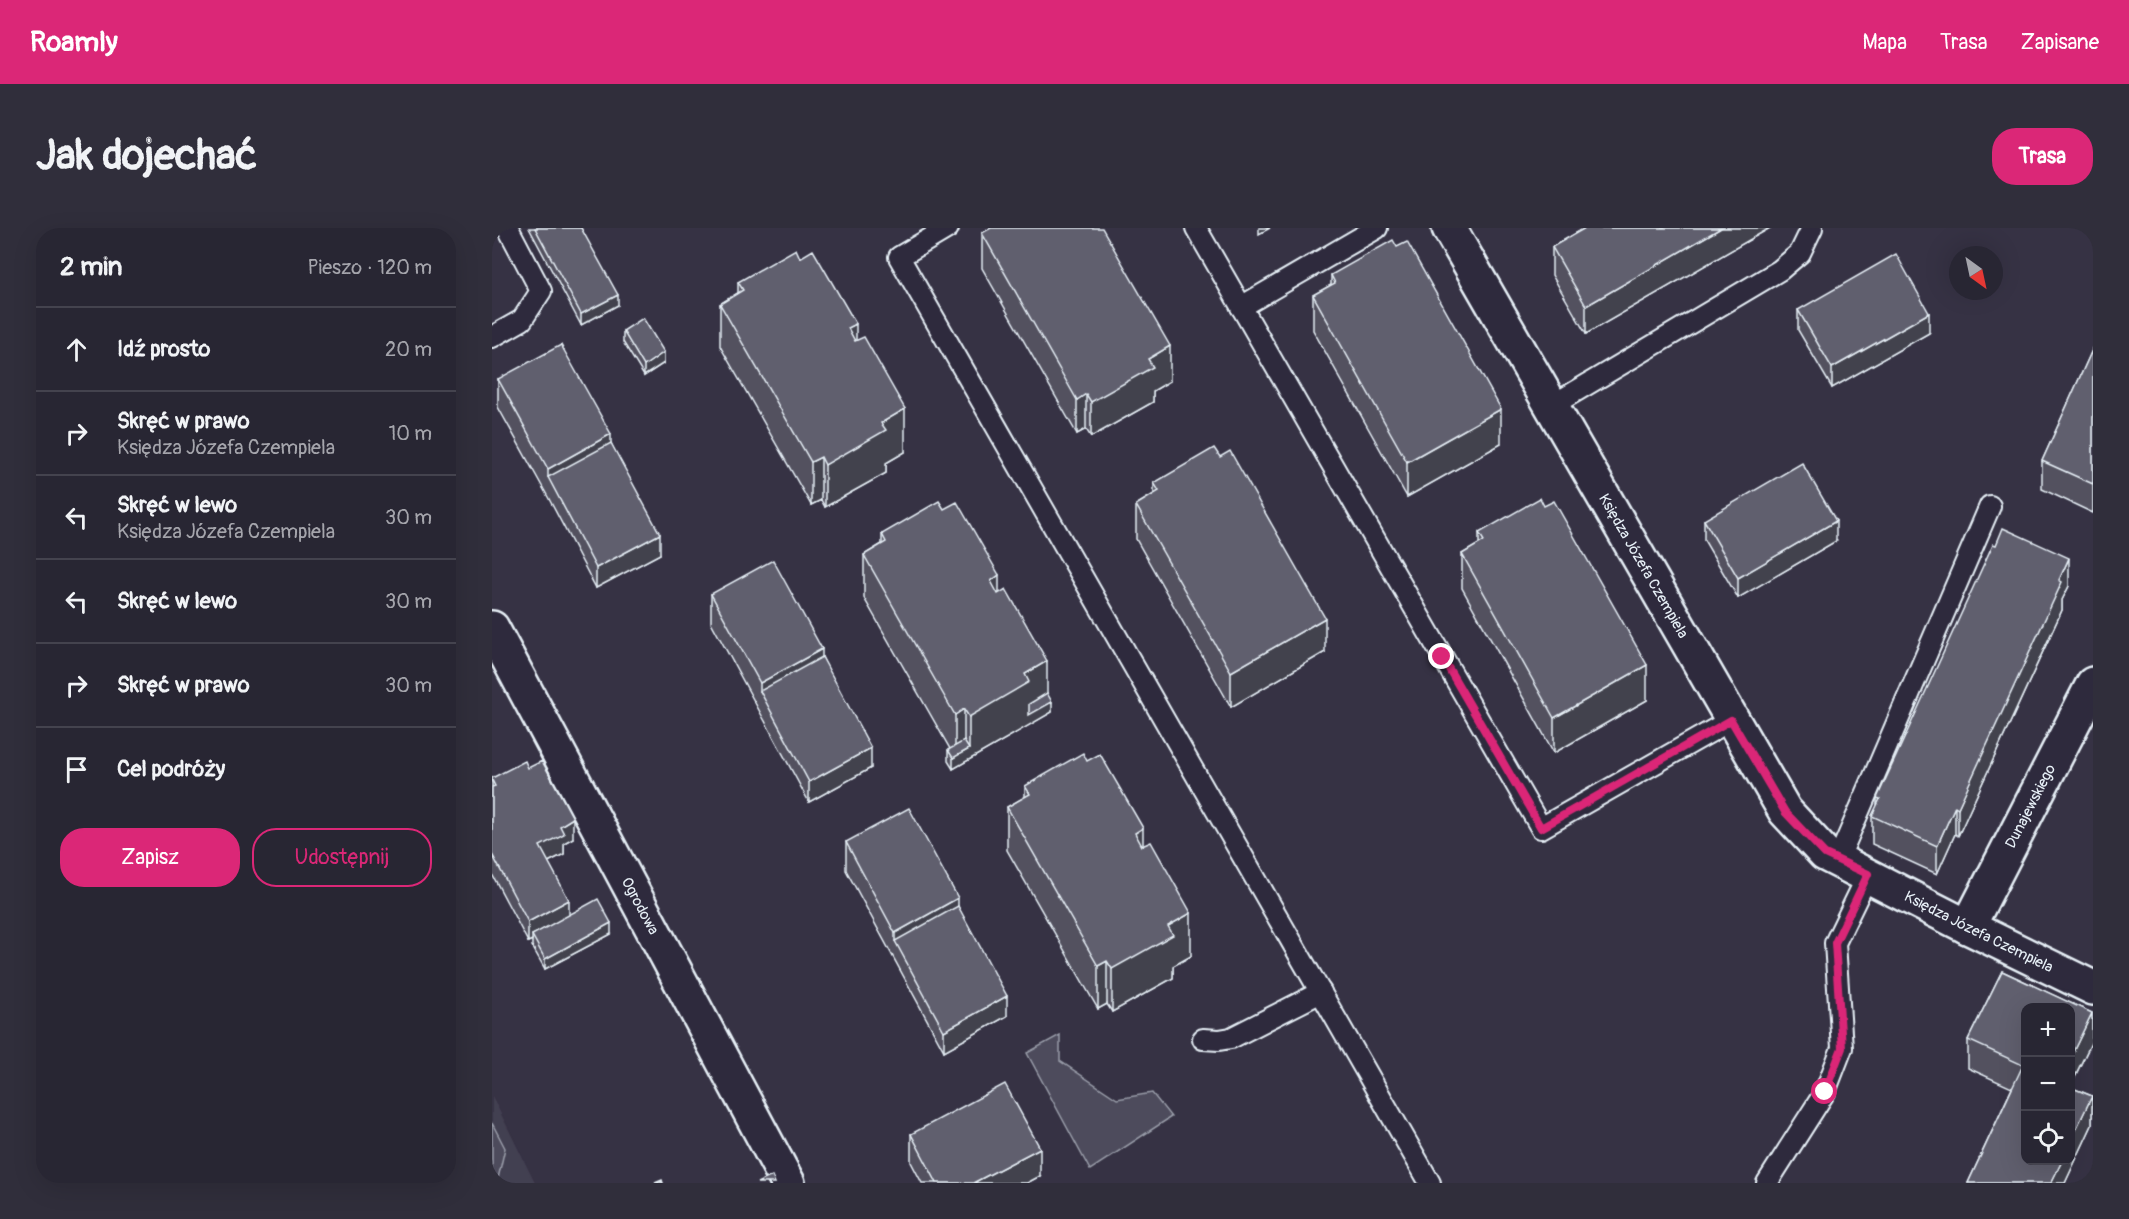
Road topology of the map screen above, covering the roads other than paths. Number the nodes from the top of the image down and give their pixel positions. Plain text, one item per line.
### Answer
1 (508, 228) edge
2 (948, 228) edge
3 (1196, 228) edge
4 (1377, 228) edge
5 (1449, 228) edge
6 (1812, 228) edge
7 (1241, 307) junction
8 (492, 337) edge
9 (1551, 406) junction
10 (1990, 506) dead end
11 (492, 628) edge
12 (2093, 684) edge
13 (1731, 720) junction
14 (1838, 860) junction
15 (1868, 874) junction
16 (1968, 927) junction
17 (2093, 988) edge
18 (1322, 992) junction
19 (1203, 1039) dead end
20 (788, 1183) edge
21 (1430, 1183) edge
22 (1767, 1183) edge

1 - 8 lane
2 - 18 lane
3 - 7 lane
4 - 7 lane
5 - 9 street, Księdza Józefa Czempiela
6 - 9 lane
7 - 13 lane
9 - 13 street, Księdza Józefa Czempiela
10 - 14 lane
11 - 20 street, Ogrodowa
12 - 16 street, Dunajewskiego
13 - 14 street, Księdza Józefa Czempiela
14 - 15 street, Księdza Józefa Czempiela
15 - 16 street, Księdza Józefa Czempiela
15 - 22 lane
16 - 17 street, Księdza Józefa Czempiela
18 - 19 lane
18 - 21 lane

